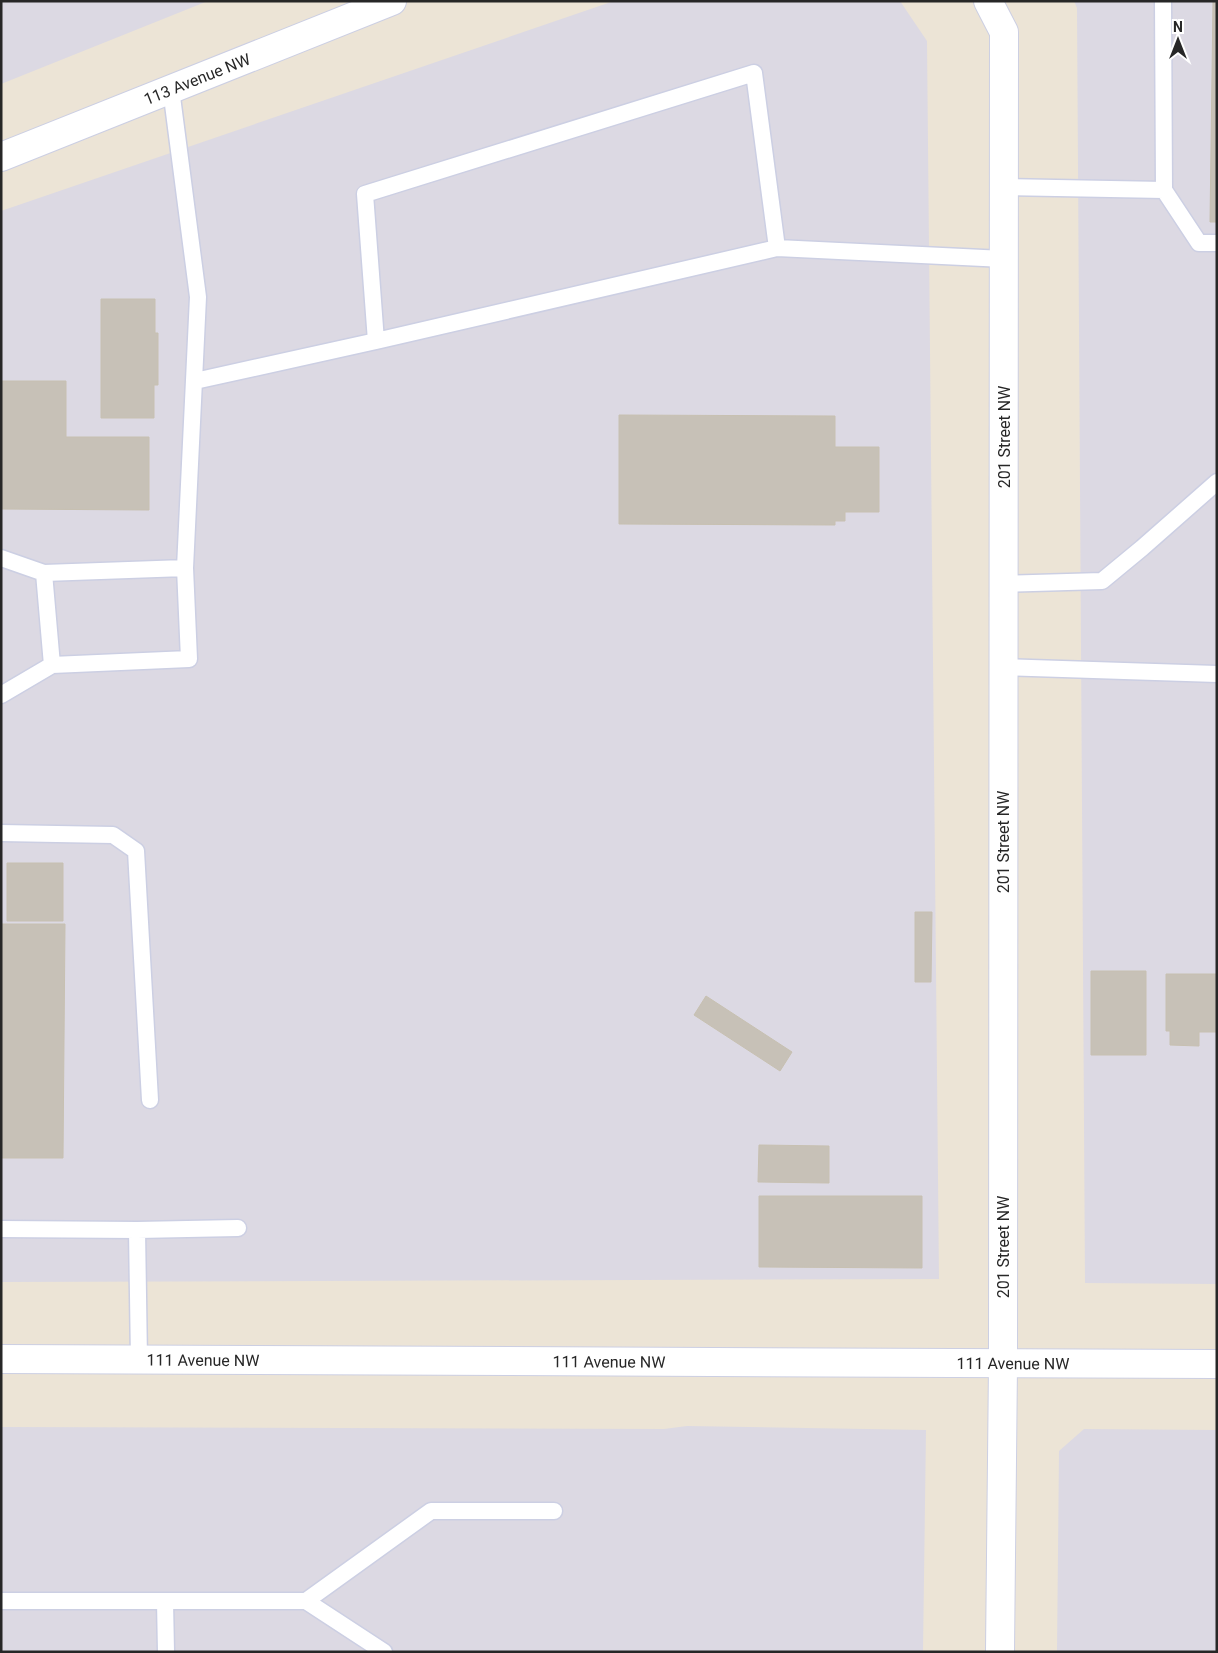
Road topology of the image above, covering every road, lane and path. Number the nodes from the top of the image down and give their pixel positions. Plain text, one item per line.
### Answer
1 (392, 1) edge
2 (1164, 1) edge
3 (990, 2) edge
4 (171, 89) junction
5 (1, 157) edge
6 (1004, 186) junction
7 (1164, 190) junction
8 (1217, 243) edge
9 (777, 248) junction
10 (1004, 259) junction
11 (376, 341) junction
12 (195, 381) junction
13 (1217, 482) edge
14 (1, 558) edge
15 (185, 568) junction
16 (44, 573) junction
17 (1003, 584) junction
18 (52, 666) junction
19 (1003, 666) junction
20 (1217, 674) edge
21 (1, 695) edge
22 (1, 833) edge
23 (150, 1100) dead end
24 (238, 1228) dead end
25 (1, 1229) edge
26 (137, 1230) junction
27 (1, 1359) edge
28 (139, 1360) junction
29 (1003, 1364) junction
30 (1217, 1364) edge
31 (554, 1511) dead end
32 (165, 1601) junction
33 (306, 1601) junction
34 (1, 1602) edge
35 (166, 1652) edge
36 (384, 1652) edge
37 (1000, 1652) edge

1 - 4 street, 113 Avenue NW
2 - 7 lane
3 - 6 street, 201 Street NW
4 - 5 street, 113 Avenue NW
4 - 12 lane
6 - 7 lane
6 - 10 street, 201 Street NW
7 - 8 lane
9 - 10 lane
9 - 11 lane
9 - 11 lane
10 - 17 street, 201 Street NW
11 - 12 lane
12 - 15 lane
13 - 17 lane
14 - 16 lane
15 - 16 lane
15 - 18 lane
16 - 18 lane
17 - 19 street, 201 Street NW
18 - 21 lane
19 - 20 lane
19 - 29 street, 201 Street NW
22 - 23 lane
24 - 26 lane
25 - 26 lane
26 - 28 lane
27 - 28 street, 111 Avenue NW
28 - 29 street, 111 Avenue NW
29 - 30 street, 111 Avenue NW
29 - 37 street, 201 Street NW
31 - 33 lane
32 - 33 lane
32 - 34 lane
32 - 35 lane
33 - 36 lane

